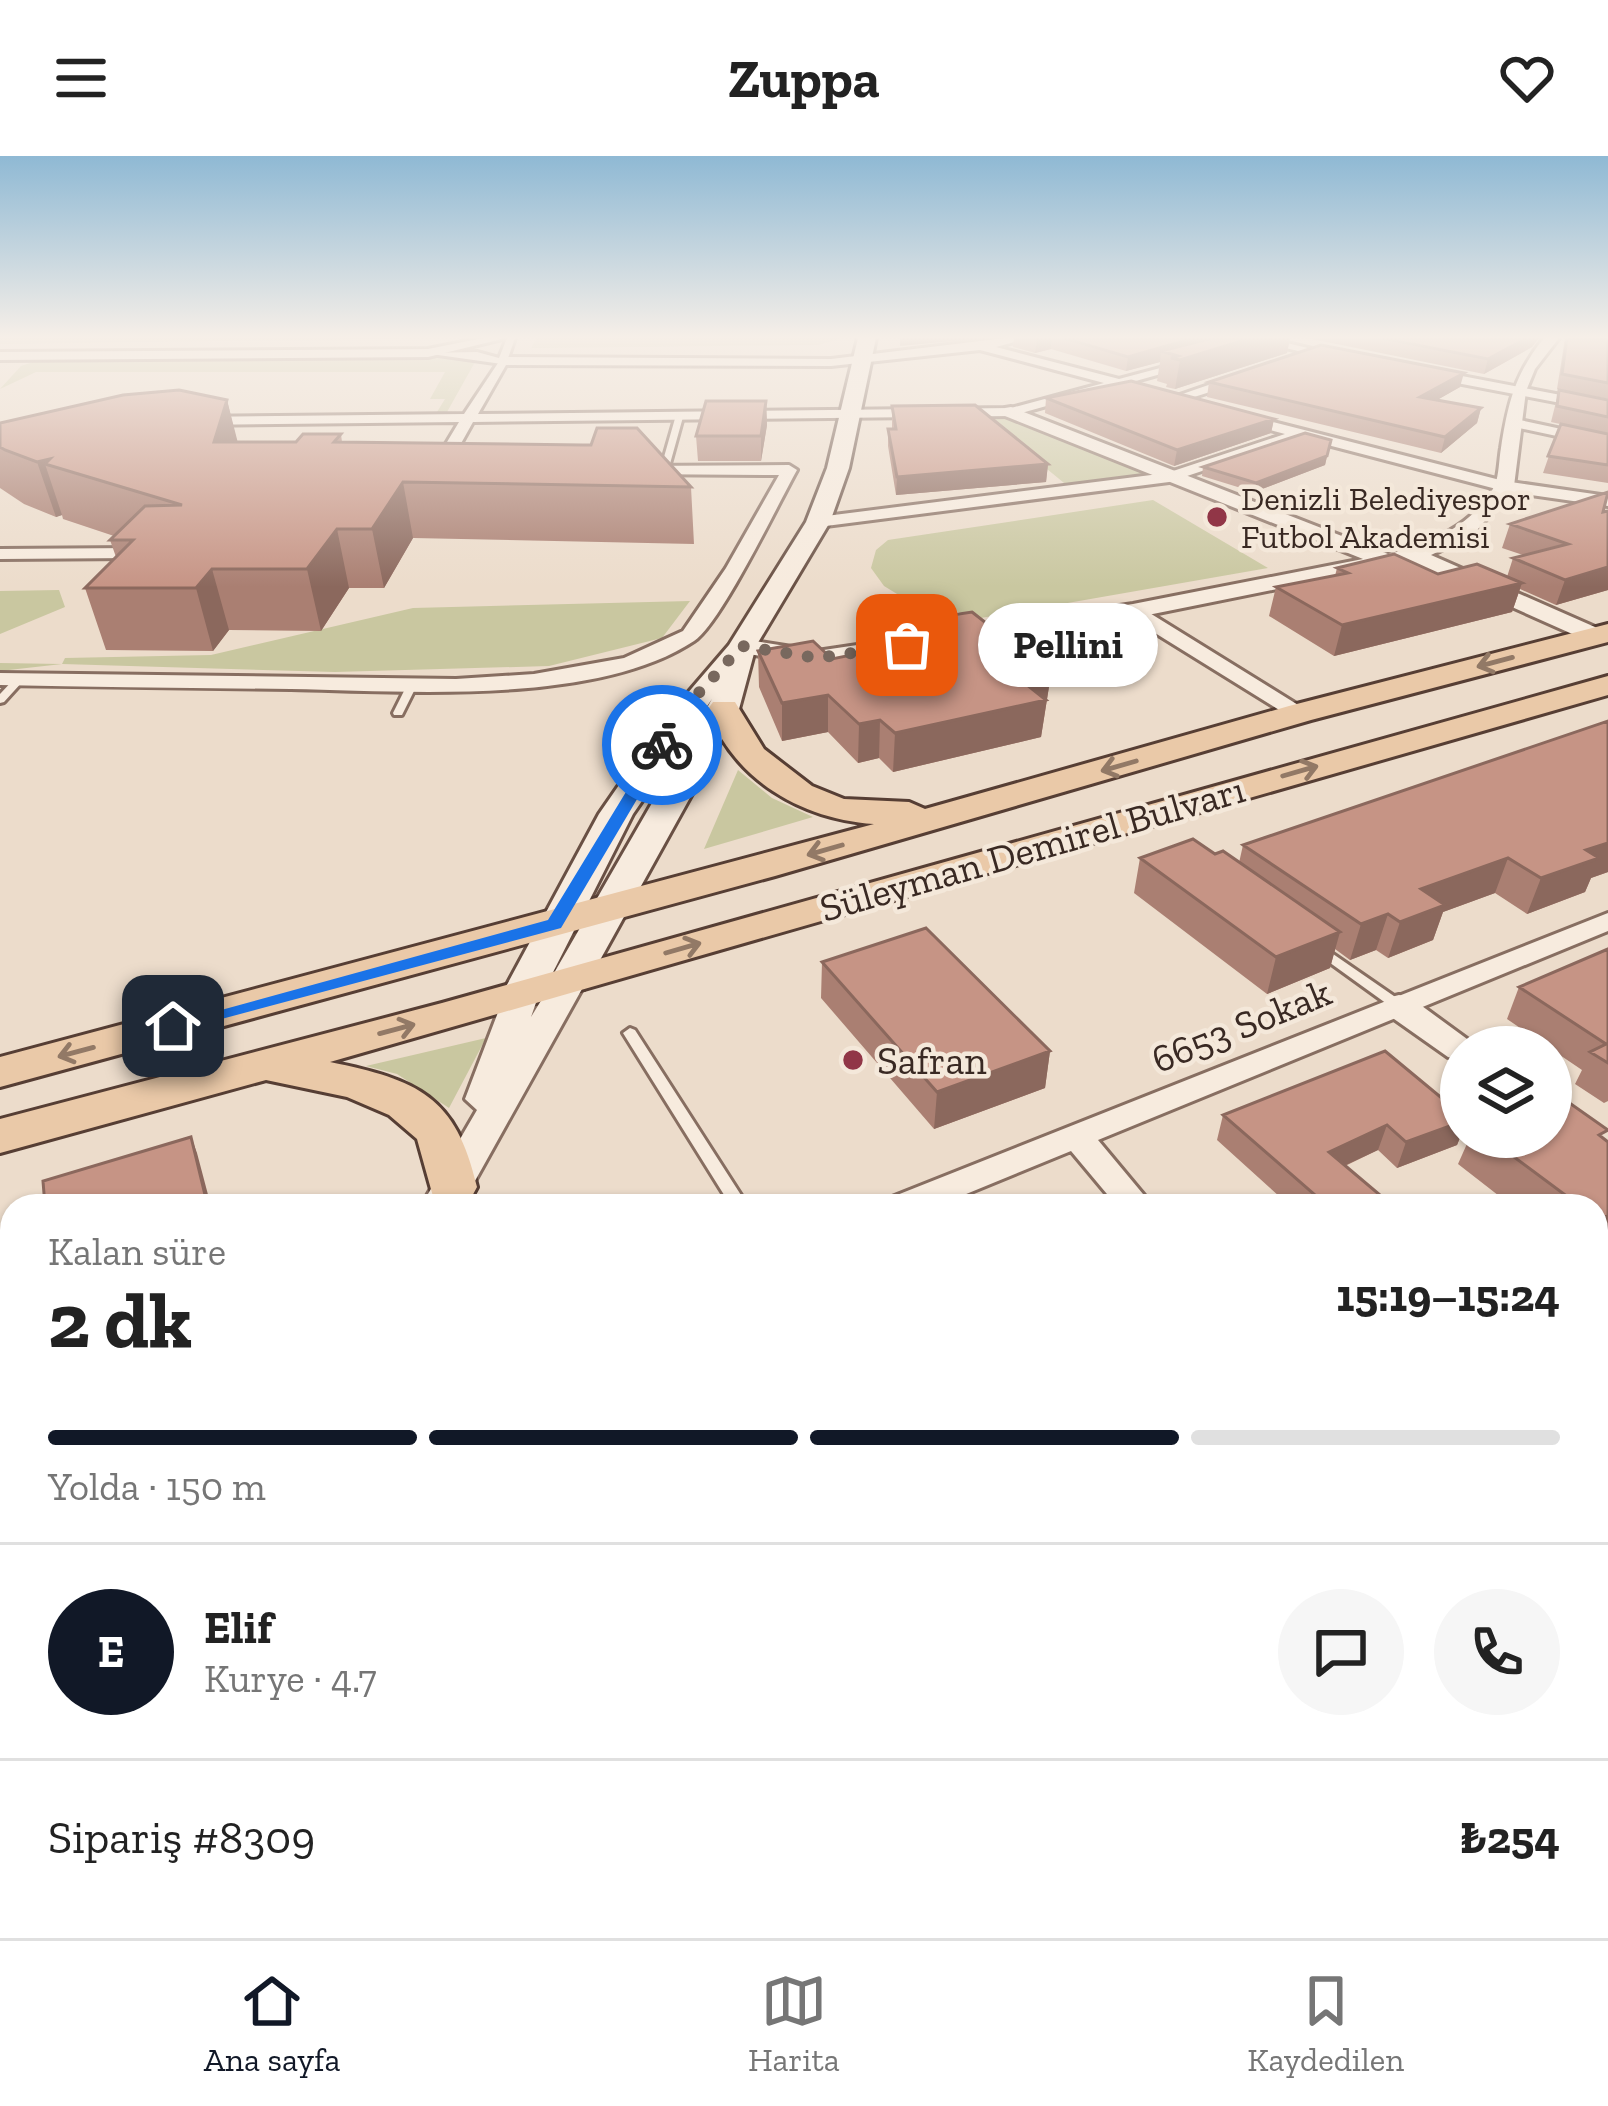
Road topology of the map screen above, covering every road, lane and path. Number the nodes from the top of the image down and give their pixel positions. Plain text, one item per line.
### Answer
1 (265, 421) edge
2 (322, 421) edge
3 (467, 421) edge
4 (679, 421) edge
5 (846, 421) edge
6 (1009, 421) edge
7 (1253, 421) edge
8 (1515, 423) joint
9 (1298, 434) junction
10 (1608, 443) edge
11 (664, 470) junction
12 (619, 471) edge
13 (416, 472) edge
14 (437, 472) junction
15 (460, 472) edge
16 (1169, 477) junction
17 (1059, 479) dead end
18 (1504, 486) junction
19 (1075, 492) junction
20 (1608, 501) edge
21 (818, 523) junction
22 (133, 553) edge
23 (0, 554) edge
24 (1413, 555) junction
25 (1385, 560) junction
26 (1132, 611) junction
27 (1602, 634) edge
28 (742, 646) junction
29 (9, 680) edge
30 (412, 685) junction
31 (1608, 685) edge
32 (0, 700) edge
33 (724, 710) junction
34 (398, 713) dead end
35 (1300, 713) junction
36 (978, 806) junction
37 (608, 910) junction
38 (1608, 921) edge
39 (554, 924) junction
40 (1315, 946) edge
41 (570, 980) junction
42 (1399, 1006) junction
43 (535, 1007) junction
44 (630, 1033) dead end
45 (1440, 1034) edge
46 (263, 1065) junction
47 (0, 1072) edge
48 (0, 1136) edge
49 (1077, 1137) junction
50 (446, 1194) edge
51 (447, 1194) edge
52 (732, 1194) edge
53 (934, 1194) edge
54 (1126, 1194) edge

1 - 2 street
3 - 14 street
4 - 11 lane
5 - 21 main road
6 - 16 street
7 - 9 street
8 - 10 street
8 - 18 street
9 - 16 street
9 - 18 street
11 - 12 street
11 - 30 street
13 - 14 street
14 - 15 street
16 - 19 street
16 - 25 street
17 - 19 street
18 - 20 street
18 - 24 street
19 - 21 street
21 - 28 main road
22 - 23 street
24 - 25 street
24 - 27 street
25 - 26 street
26 - 28 street
26 - 35 street
27 -> 35 main road, Süleyman Demirel Bulvarı
28 - 33 main road
28 - 39 main road
29 - 30 street
29 - 32 lane
30 - 34 lane
41 -> 31 main road, Süleyman Demirel Bulvarı
33 - 36 main road
33 - 37 main road
35 -> 36 main road, Süleyman Demirel Bulvarı
36 -> 37 main road, Süleyman Demirel Bulvarı
37 - 39 main road, Süleyman Demirel Bulvarı
37 - 41 main road
38 - 42 street, 6653 Sokak
39 - 43 main road
39 -> 47 main road, Süleyman Demirel Bulvarı
40 - 42 lane
41 - 43 main road, Süleyman Demirel Bulvarı
42 - 45 street
42 - 49 street, 6653 Sokak
46 -> 43 main road, Süleyman Demirel Bulvarı
43 - 51 street
44 - 52 lane
46 - 48 main road, Süleyman Demirel Bulvarı
46 - 50 main road
49 - 53 street, 6653 Sokak
49 - 54 street

